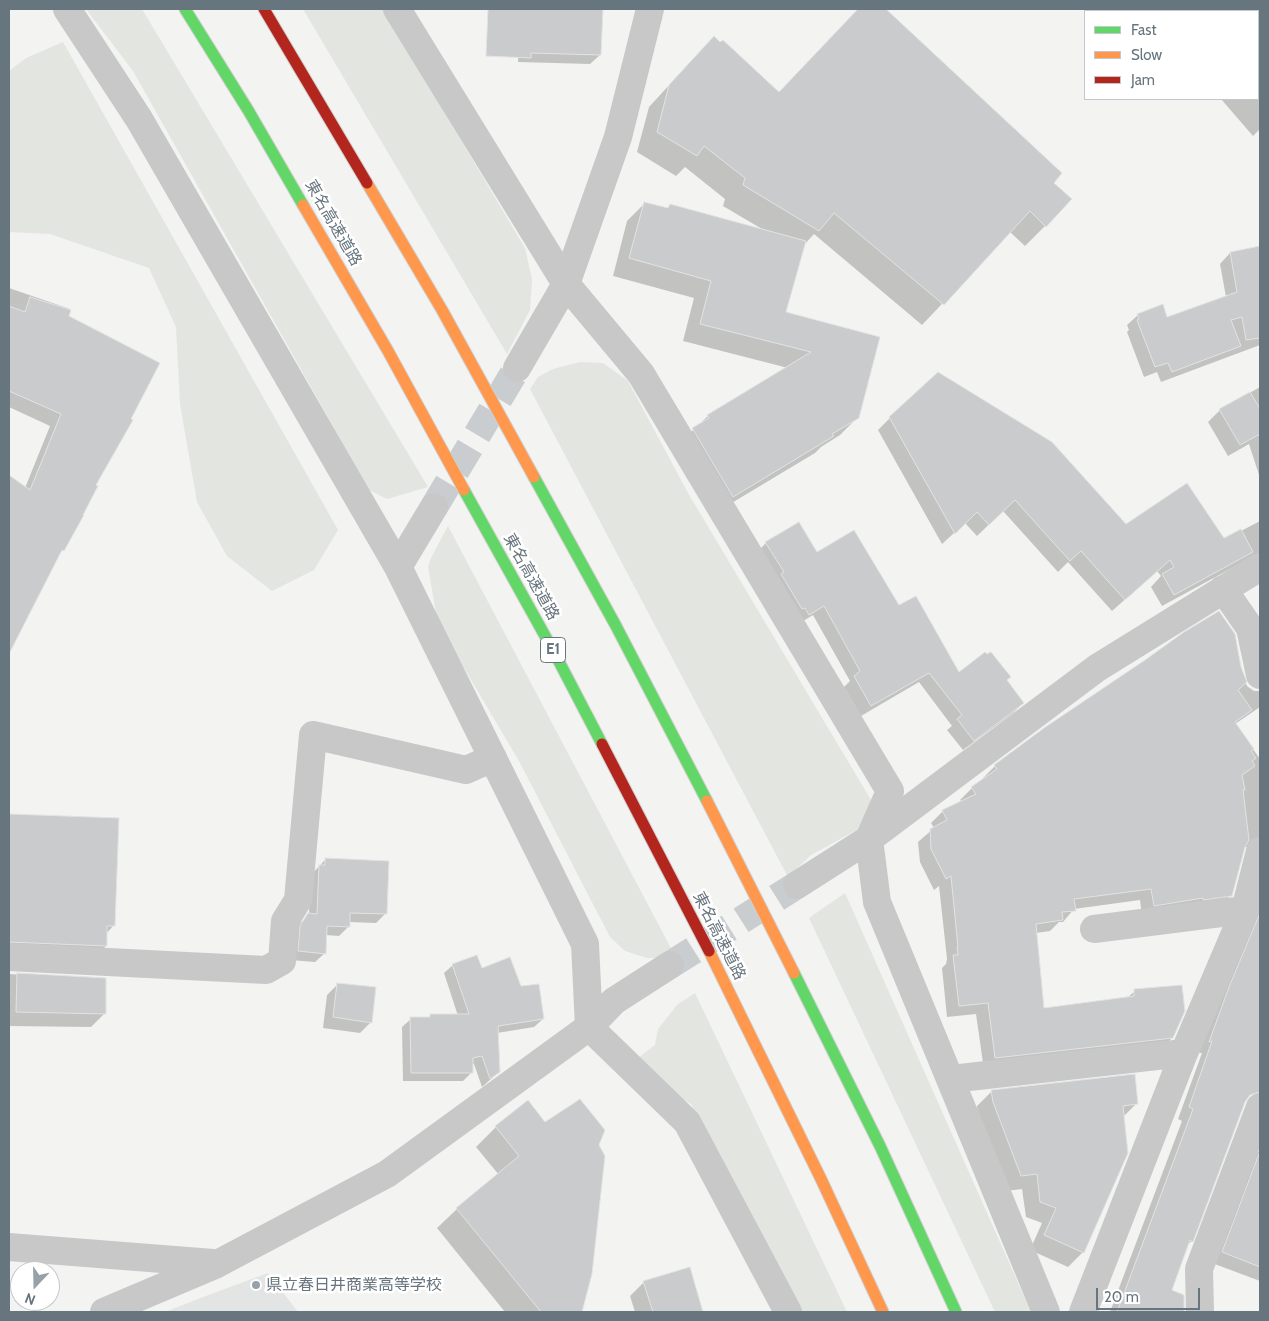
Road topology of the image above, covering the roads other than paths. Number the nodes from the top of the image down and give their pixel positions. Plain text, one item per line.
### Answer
1 (67, 9) edge
2 (185, 9) edge
3 (264, 9) edge
4 (397, 9) edge
5 (650, 9) edge
6 (566, 284) junction
7 (517, 368) tunnel mouth
8 (434, 507) tunnel mouth
9 (398, 567) junction
10 (1260, 567) edge
11 (1223, 589) junction
12 (1260, 675) edge
13 (493, 758) junction
14 (869, 839) junction
15 (1260, 851) edge
16 (797, 885) tunnel mouth
17 (1245, 910) junction
18 (1094, 929) dead end
19 (9, 957) edge
20 (670, 965) tunnel mouth
21 (589, 1027) junction
22 (1184, 1053) junction
23 (951, 1079) junction
24 (1260, 1107) edge
25 (9, 1247) edge
26 (217, 1264) junction
27 (104, 1312) edge
28 (788, 1312) edge
29 (883, 1312) edge
30 (956, 1312) edge
31 (1046, 1312) edge
32 (1083, 1312) edge
33 (1200, 1312) edge

1 - 9 street
2 - 29 highway, 東名高速道路 / E1
3 - 30 highway
4 - 6 street
5 - 6 street
6 - 7 street
6 - 14 street
8 - 9 street
9 - 13 street
10 - 11 street
11 - 12 street
11 - 14 street
13 - 19 street
13 - 21 street
14 - 16 street
14 - 23 street
15 - 17 street
17 - 18 street
17 - 22 street
20 - 21 street
21 - 26 street
21 - 28 street
22 - 23 street
22 - 32 street
23 - 31 street
24 - 33 street
25 - 26 street
26 - 27 street

